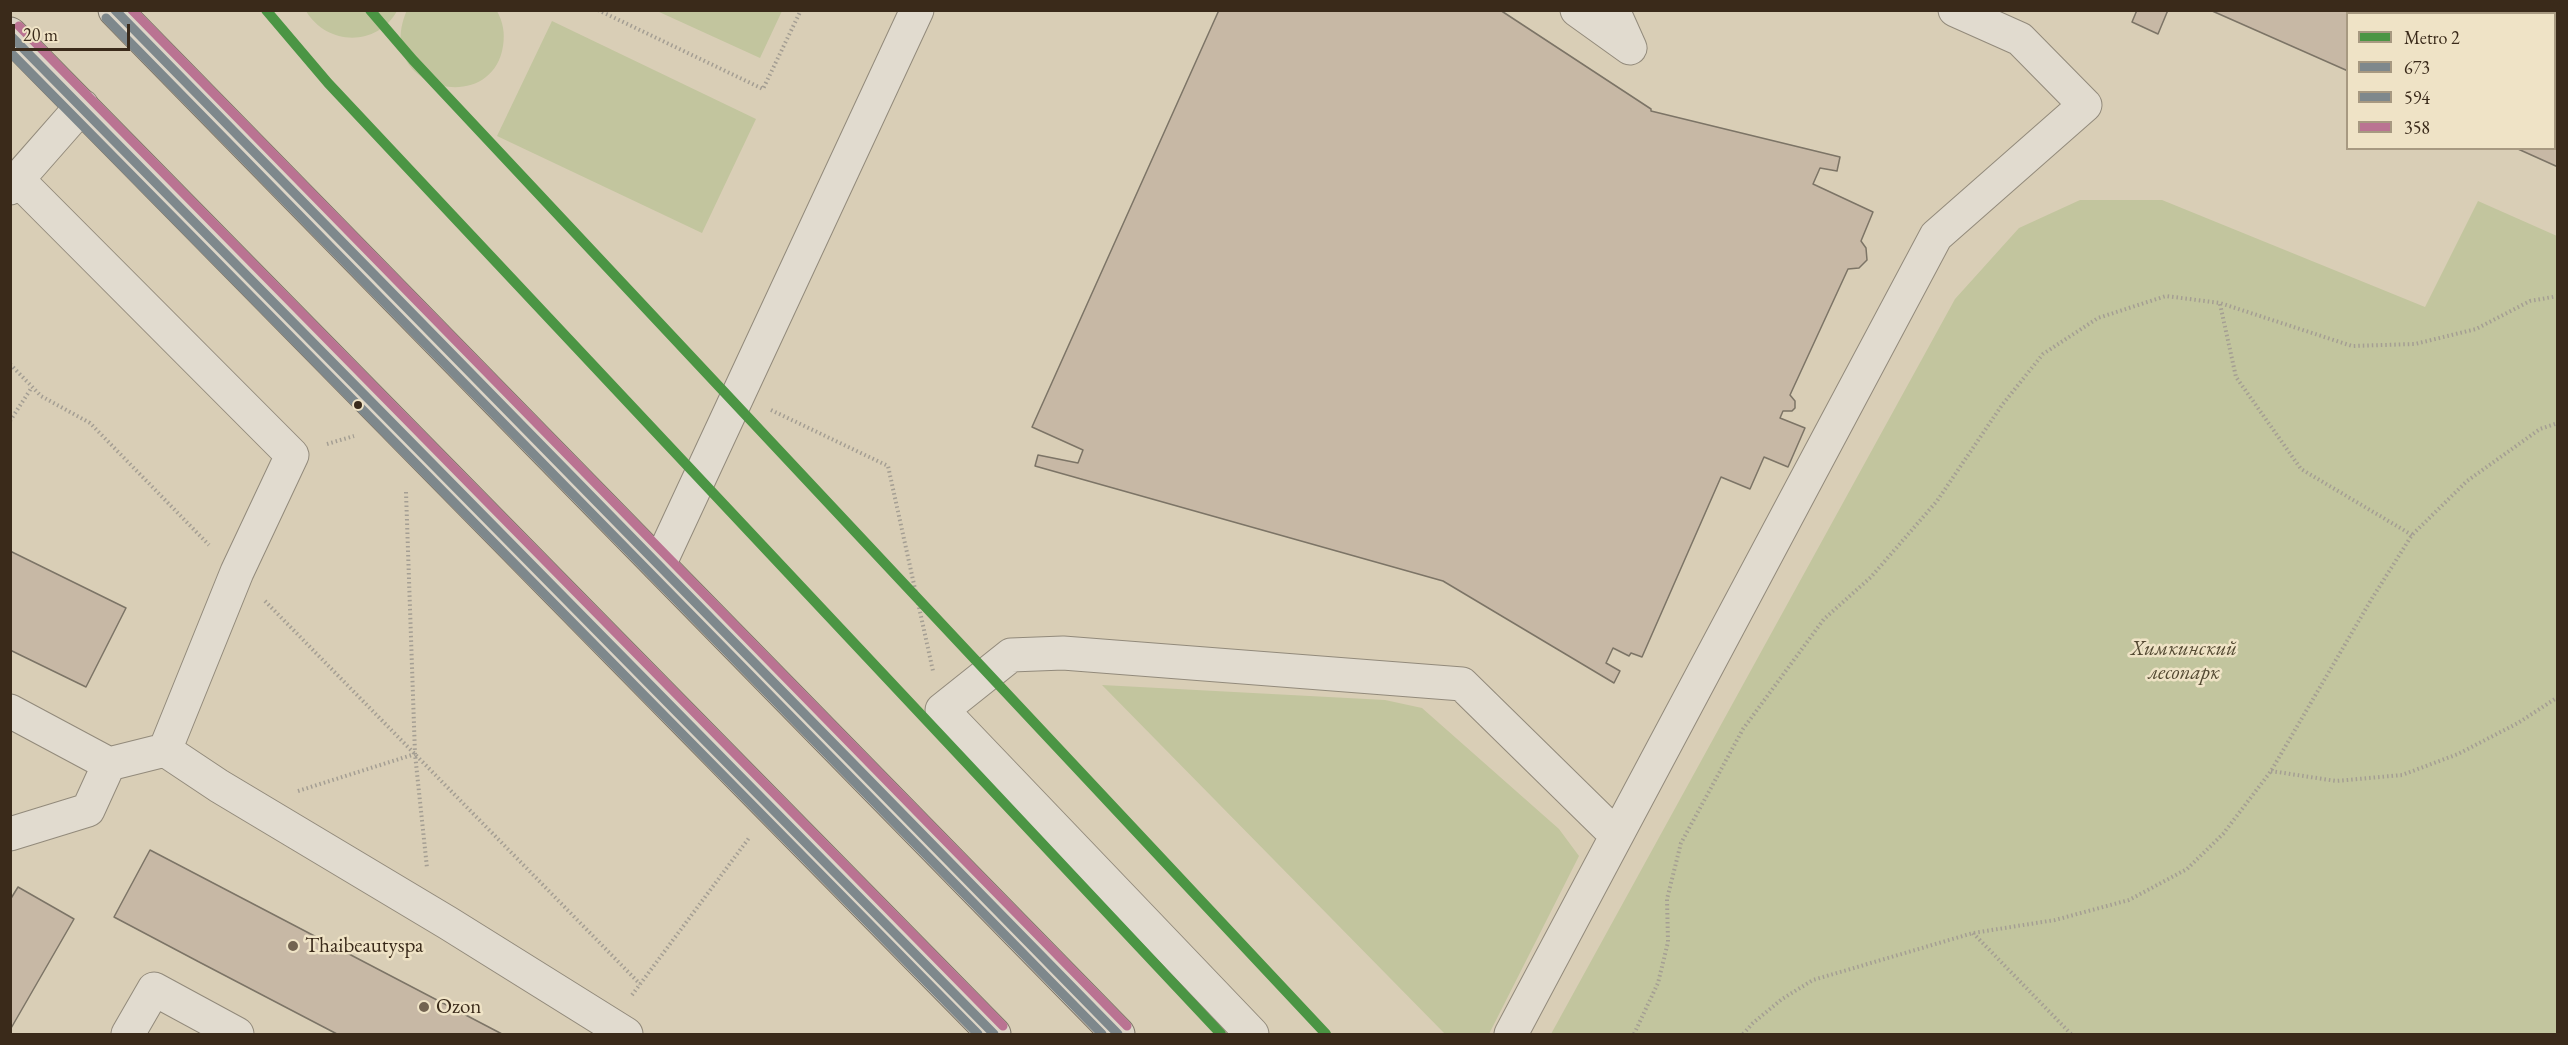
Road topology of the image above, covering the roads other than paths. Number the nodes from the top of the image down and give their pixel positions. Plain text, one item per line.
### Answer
1 (115, 10) edge
2 (917, 10) edge
3 (1577, 10) edge
4 (1613, 10) edge
5 (1955, 10) edge
6 (10, 34) edge
7 (82, 106) junction
8 (14, 184) edge
9 (658, 565) junction
10 (10, 711) edge
11 (165, 750) junction
12 (109, 764) junction
13 (10, 834) edge
14 (1616, 835) junction
15 (618, 1030) edge
16 (982, 1031) edge
17 (128, 1035) edge
18 (237, 1035) edge
19 (1118, 1035) edge
20 (1252, 1035) edge
21 (1511, 1035) edge

1 - 9 main road
2 - 9 lane
3 - 4 lane
5 - 14 lane
6 - 7 main road
7 - 8 lane
7 - 16 main road
8 - 11 lane
9 - 19 main road
10 - 12 lane
11 - 12 lane
11 - 15 lane
12 - 13 lane
14 - 20 lane
14 - 21 lane
17 - 18 lane

